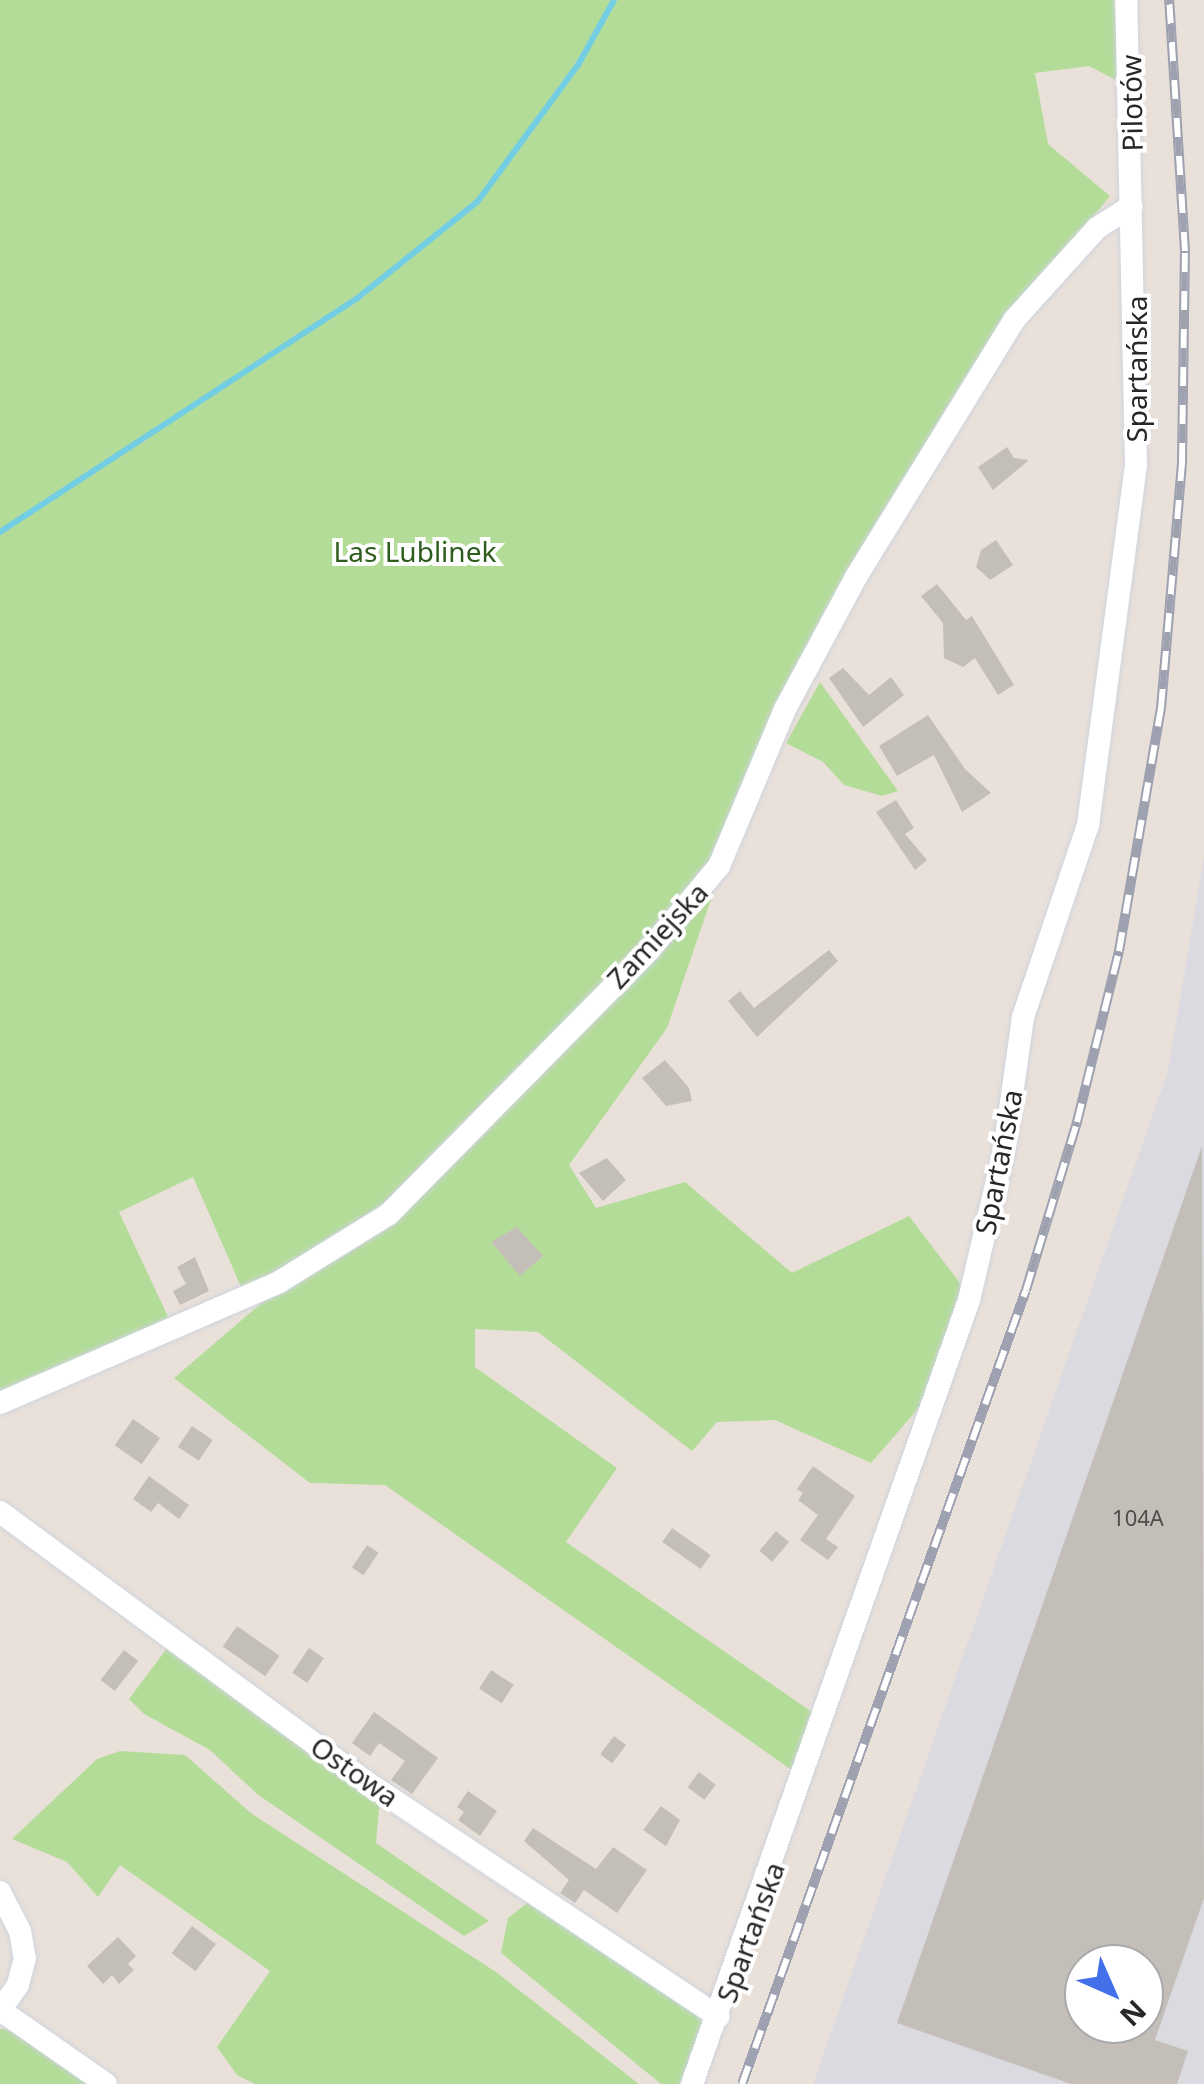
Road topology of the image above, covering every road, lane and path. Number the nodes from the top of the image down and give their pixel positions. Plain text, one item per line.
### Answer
1 (1126, 0) edge
2 (1132, 206) junction
3 (0, 1403) edge
4 (0, 1512) edge
5 (0, 1892) edge
6 (0, 2010) edge
7 (719, 2017) junction
8 (106, 2084) edge
9 (692, 2084) edge

1 - 2 street, Pilotów
2 - 3 street, Zamiejska
2 - 7 street, Spartańska
4 - 7 street, Ostowa
5 - 6 street
6 - 8 street
7 - 9 street, Spartańska

